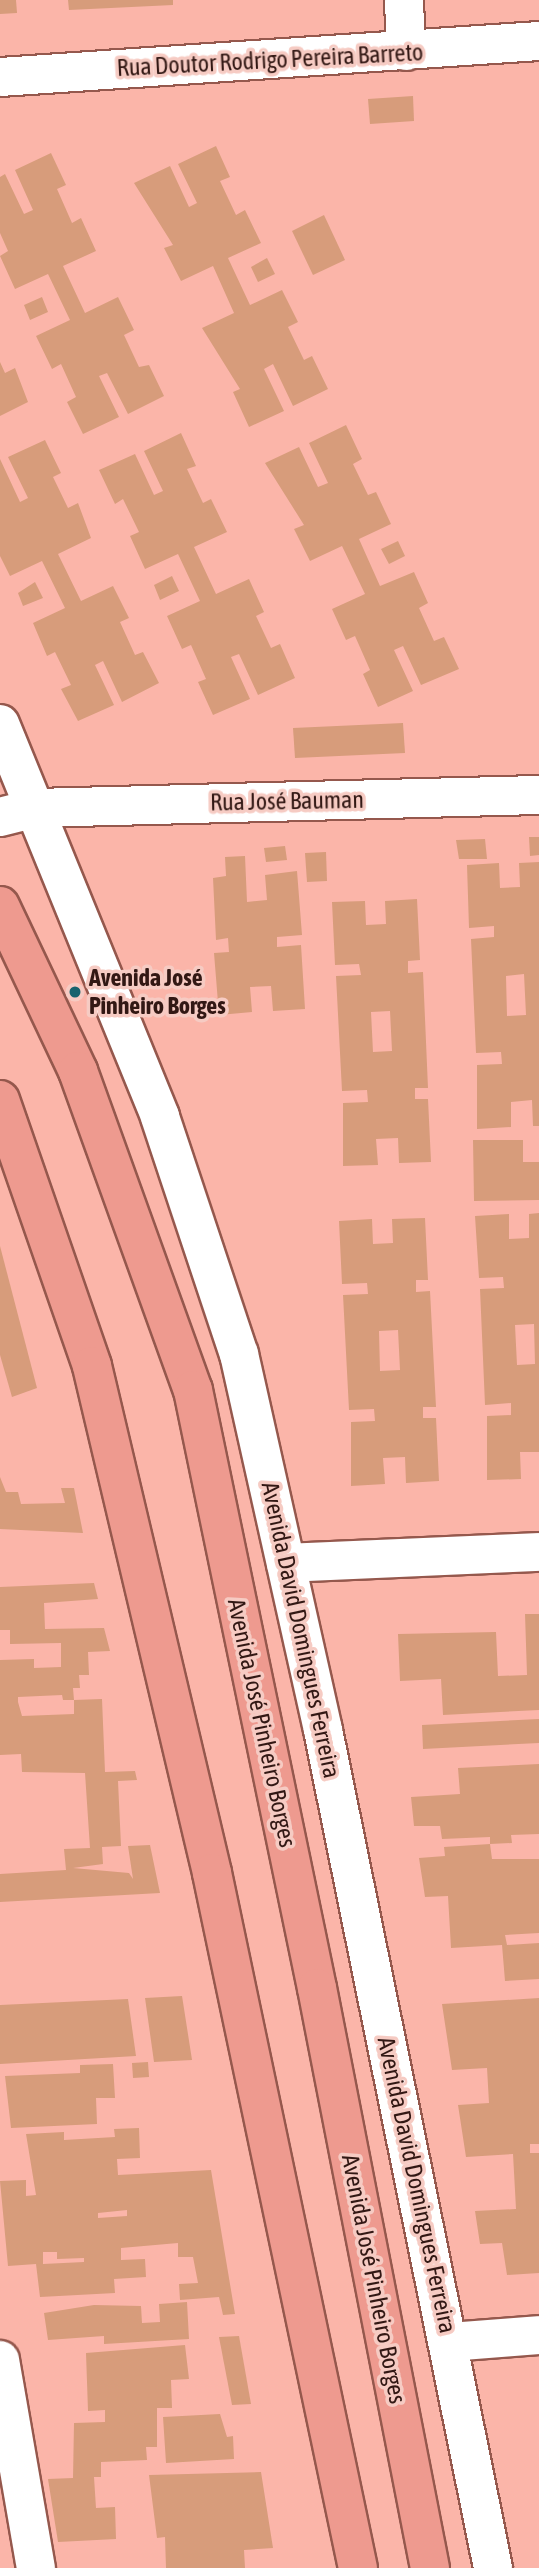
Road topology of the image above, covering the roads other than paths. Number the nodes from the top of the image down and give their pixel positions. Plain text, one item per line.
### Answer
1 (404, 0) edge
2 (539, 41) edge
3 (406, 51) junction
4 (0, 76) edge
5 (0, 723) edge
6 (539, 795) edge
7 (18, 812) edge
8 (0, 906) edge
9 (0, 1100) edge
10 (539, 1552) edge
11 (286, 1563) junction
12 (539, 2335) edge
13 (449, 2342) junction
14 (0, 2360) edge
15 (36, 2568) edge
16 (358, 2568) edge
17 (430, 2568) edge
18 (493, 2568) edge

1 - 3 street
2 - 3 street, Rua Doutor Rodrigo Pereira Barreto
3 - 4 street, Rua Doutor Rodrigo Pereira Barreto
5 - 7 street, Avenida David Domingues Ferreira
6 - 7 street, Rua José Bauman
7 - 11 street, Avenida David Domingues Ferreira
8 - 17 main road, Avenida José Pinheiro Borges
9 - 16 main road
10 - 11 street
11 - 13 street, Avenida David Domingues Ferreira
12 - 13 street
13 - 18 street, Avenida David Domingues Ferreira
14 - 15 street

